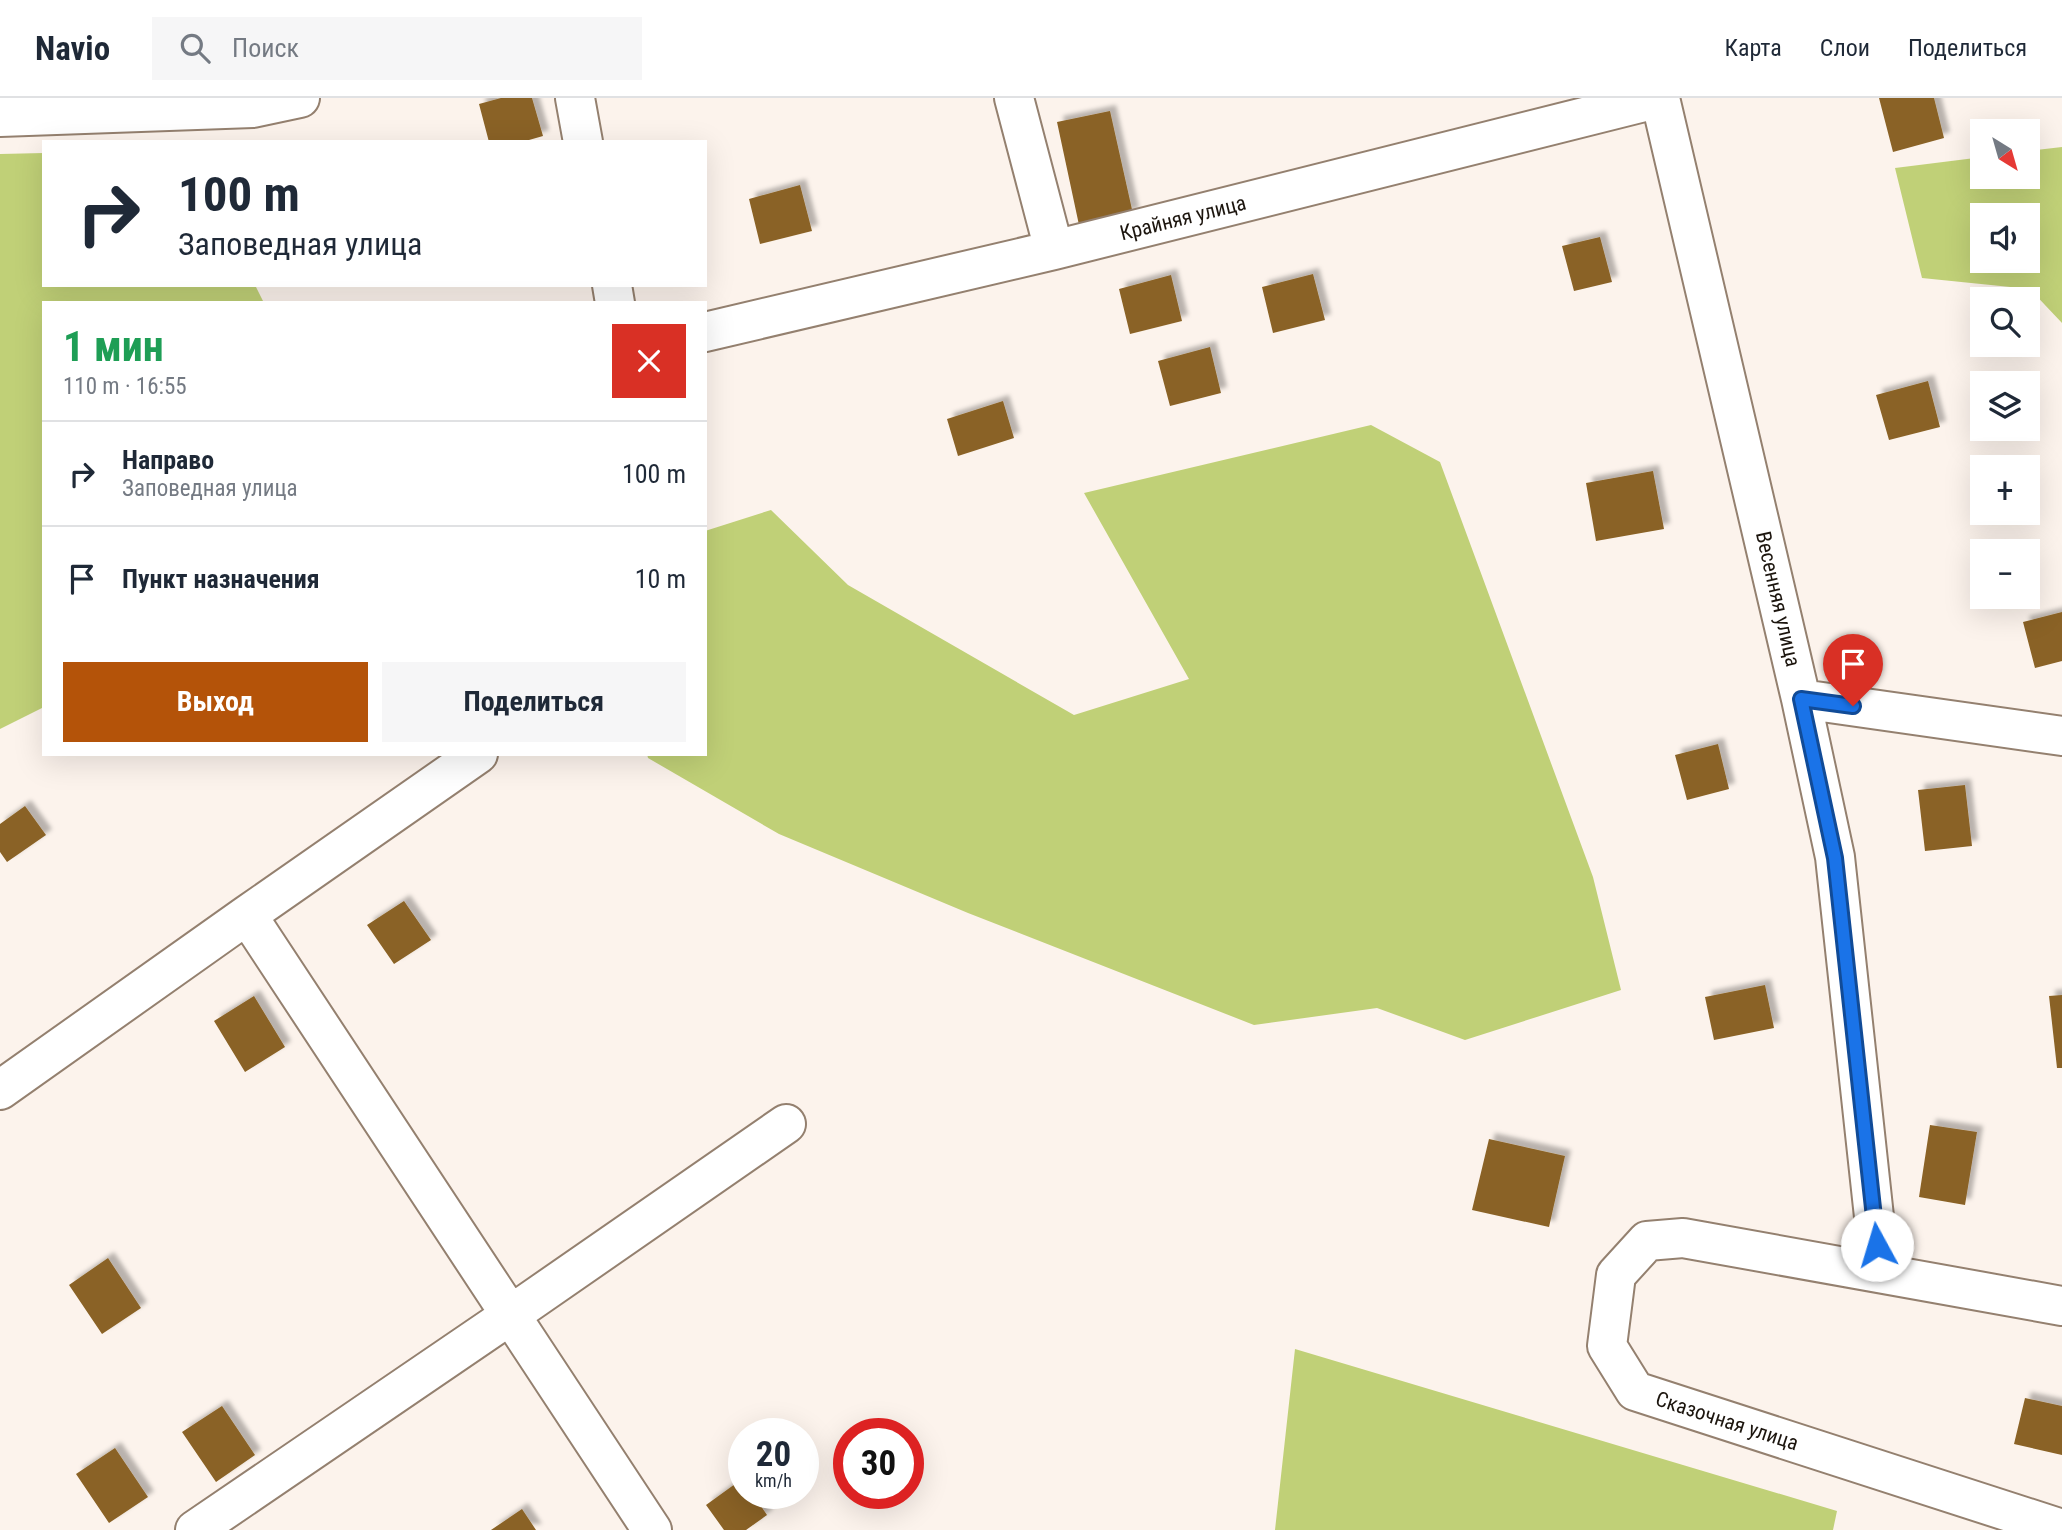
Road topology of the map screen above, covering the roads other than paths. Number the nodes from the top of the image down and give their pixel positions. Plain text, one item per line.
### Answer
1 (300, 98) edge
2 (575, 98) edge
3 (1014, 98) edge
4 (1660, 98) edge
5 (0, 117) edge
6 (583, 140) edge
7 (1054, 250) junction
8 (707, 332) edge
9 (1801, 699) junction
10 (2062, 736) edge
11 (475, 756) edge
12 (247, 915) junction
13 (0, 1090) edge
14 (786, 1124) dead end
15 (1880, 1272) junction
16 (2062, 1306) edge
17 (509, 1316) junction
18 (2062, 1529) edge
19 (195, 1530) edge
20 (652, 1530) edge

1 - 5 street
2 - 6 street
3 - 7 street
4 - 7 street, Крайняя улица
4 - 9 street, Весенняя улица
7 - 8 street, Крайняя улица
9 - 10 street
9 - 15 street, Весенняя улица
11 - 12 street
12 - 13 street
12 - 17 street
14 - 17 street
15 - 16 street, Сказочная улица
15 - 18 street, Сказочная улица
17 - 19 street
17 - 20 street

